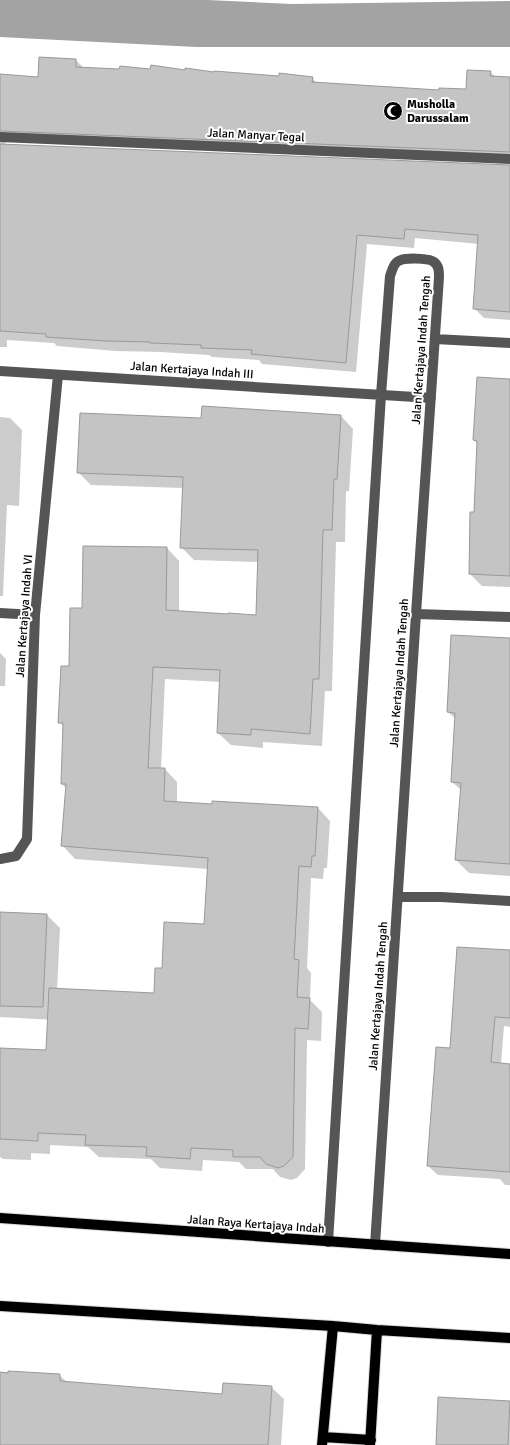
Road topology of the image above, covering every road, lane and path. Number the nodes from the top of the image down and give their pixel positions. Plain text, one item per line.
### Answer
1 (0, 137) edge
2 (510, 159) edge
3 (435, 339) junction
4 (510, 343) edge
5 (0, 371) edge
6 (58, 374) junction
7 (381, 395) junction
8 (431, 398) junction
9 (0, 613) edge
10 (416, 614) junction
11 (35, 615) junction
12 (510, 617) edge
13 (0, 859) edge
14 (398, 897) junction
15 (510, 901) edge
16 (0, 1218) edge
17 (328, 1242) junction
18 (375, 1245) junction
19 (510, 1254) edge
20 (0, 1306) edge
21 (333, 1326) junction
22 (377, 1330) junction
23 (510, 1338) edge
24 (323, 1441) edge
25 (370, 1443) edge

1 - 2 street, Jalan Manyar Tegal
3 - 4 street
3 - 7 street, Jalan Kertajaya Indah Tengah
3 - 8 street, Jalan Kertajaya Indah Tengah
5 - 6 street, Jalan Kertajaya Indah III
6 - 7 street, Jalan Kertajaya Indah III
6 - 11 street, Jalan Kertajaya Indah VI
7 - 8 street, Jalan Kertajaya Indah III
7 - 17 street, Jalan Kertajaya Indah Tengah
8 - 10 street, Jalan Kertajaya Indah Tengah
9 - 11 street
10 - 12 street
10 - 14 street, Jalan Kertajaya Indah Tengah
11 - 13 street, Jalan Kertajaya Indah VI
14 - 15 street
14 - 18 street, Jalan Kertajaya Indah Tengah
16 - 17 main road, Jalan Raya Kertajaya Indah
17 - 18 main road, Jalan Raya Kertajaya Indah
18 - 19 main road, Jalan Raya Kertajaya Indah
20 - 21 main road
21 - 22 main road
21 - 24 main road
22 - 23 main road
22 - 25 main road
24 - 25 main road

